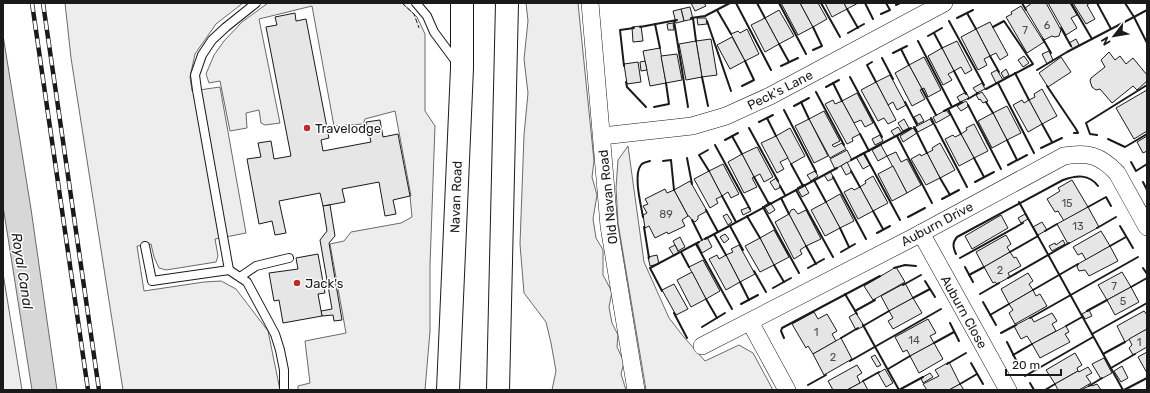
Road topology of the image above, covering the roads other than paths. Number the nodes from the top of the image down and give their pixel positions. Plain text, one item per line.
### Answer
1 (256, 3) edge
2 (416, 3) edge
3 (462, 3) edge
4 (507, 3) edge
5 (590, 3) edge
6 (944, 3) edge
7 (462, 68) junction
8 (602, 136) junction
9 (1147, 227) edge
10 (921, 233) junction
11 (145, 246) dead end
12 (289, 258) dead end
13 (229, 270) junction
14 (240, 277) junction
15 (750, 322) junction
16 (702, 346) dead end
17 (284, 390) edge
18 (448, 390) edge
19 (498, 390) edge
20 (636, 390) edge
21 (788, 390) edge
22 (1008, 390) edge

1 - 13 lane
2 - 7 lane
3 - 7 main road, Navan Road
4 - 19 main road
5 - 8 street, Old Navan Road
6 - 8 street, Peck's Lane
7 - 18 main road, Navan Road
8 - 20 street, Old Navan Road
9 - 10 street, Auburn Drive
10 - 15 street, Auburn Drive
10 - 22 street, Auburn Close
11 - 13 lane
12 - 14 lane
13 - 14 lane
14 - 17 lane
15 - 16 street, Auburn Drive
15 - 21 street

